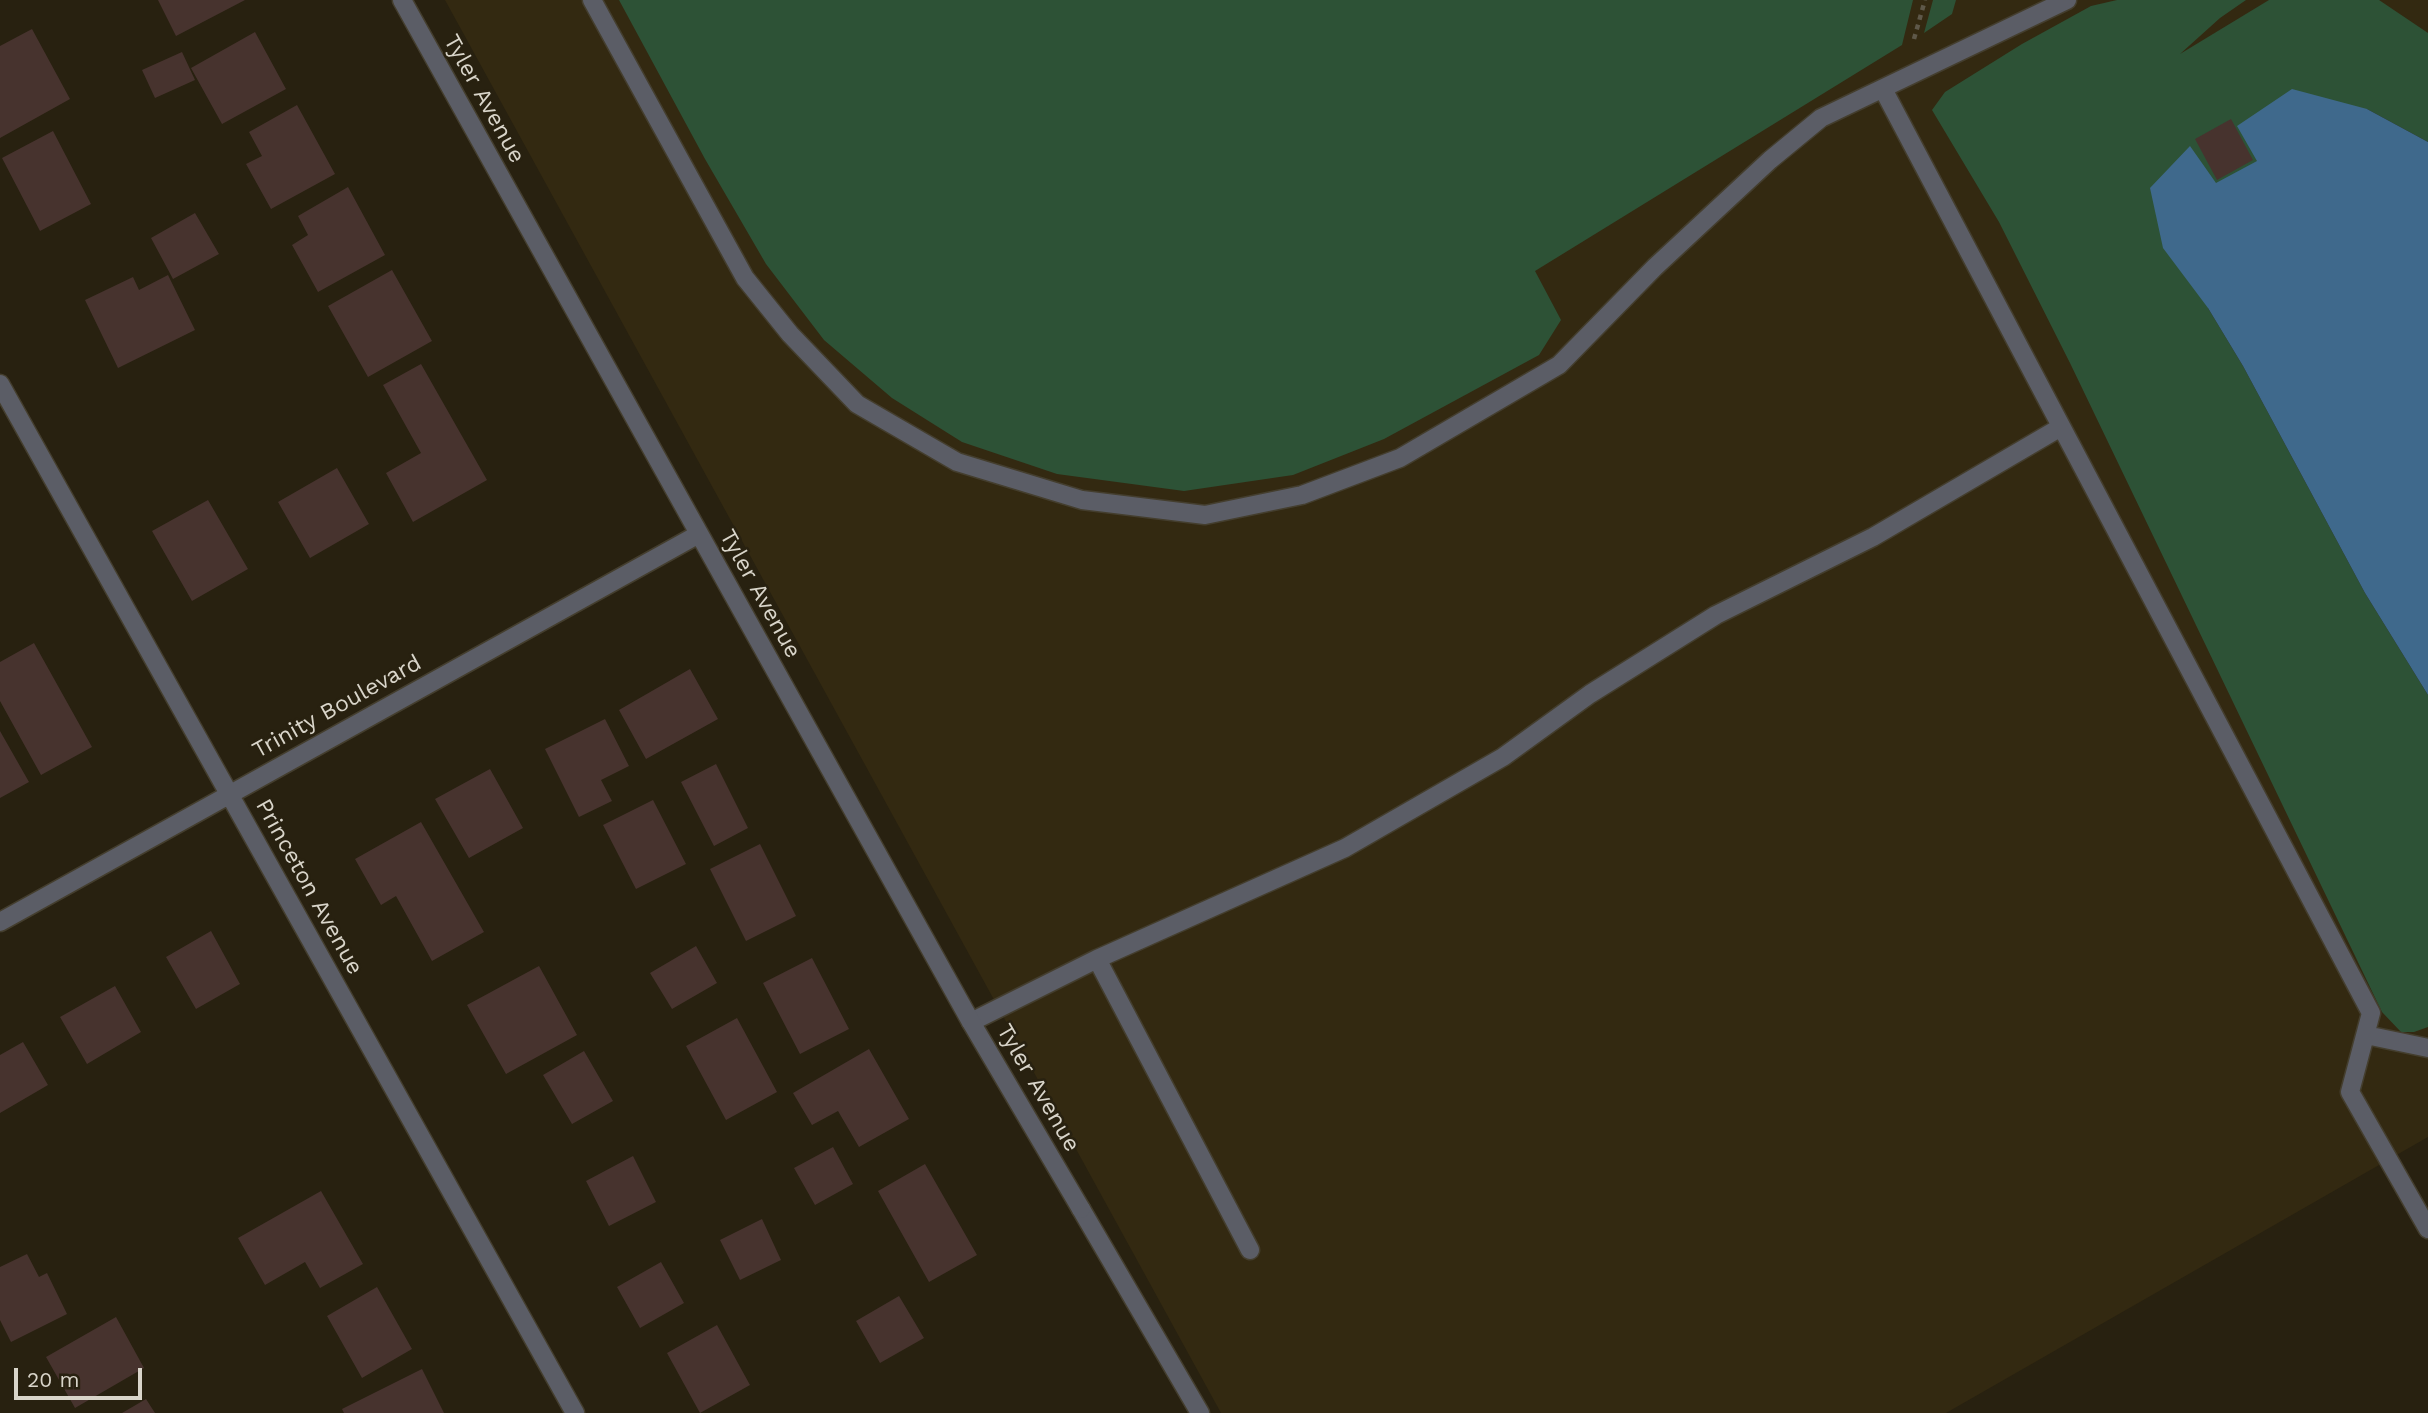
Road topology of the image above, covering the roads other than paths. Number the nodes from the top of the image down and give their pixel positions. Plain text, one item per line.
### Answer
1 (401, 0) edge
2 (592, 0) edge
3 (2063, 1) edge
4 (1883, 89) junction
5 (0, 384) edge
6 (2062, 427) junction
7 (699, 534) junction
8 (229, 794) junction
9 (0, 922) edge
10 (1097, 959) junction
11 (971, 1022) junction
12 (2366, 1035) junction
13 (2428, 1048) edge
14 (2428, 1229) edge
15 (1250, 1250) dead end
16 (575, 1413) edge
17 (1200, 1413) edge

1 - 7 street, Tyler Avenue
2 - 4 street
3 - 4 street
4 - 6 street
5 - 8 street, Princeton Avenue
6 - 10 street
6 - 12 street
7 - 8 street, Trinity Boulevard
7 - 11 street, Tyler Avenue
8 - 9 street, Trinity Boulevard
8 - 16 street, Princeton Avenue
10 - 11 street
10 - 15 street
11 - 17 street, Tyler Avenue
12 - 13 street
12 - 14 street

